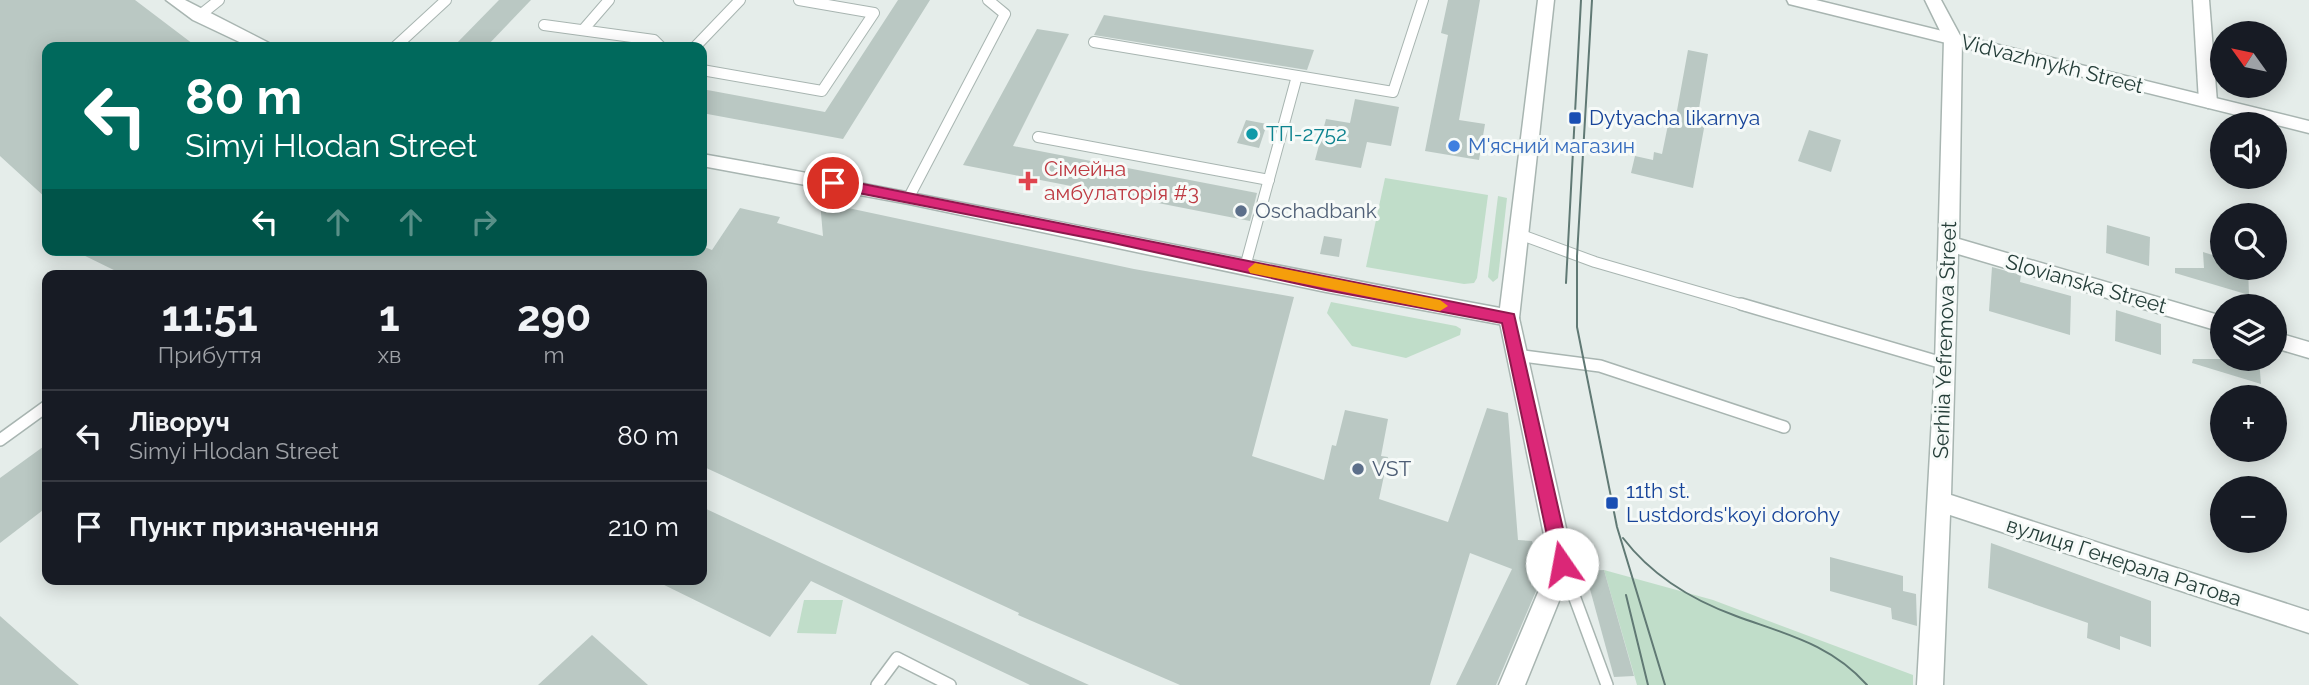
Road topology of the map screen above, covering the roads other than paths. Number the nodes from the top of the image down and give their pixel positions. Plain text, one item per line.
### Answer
1 (174, 0) edge
2 (219, 0) edge
3 (446, 0) edge
4 (609, 0) edge
5 (740, 0) edge
6 (799, 0) edge
7 (988, 0) edge
8 (1423, 0) edge
9 (1546, 0) edge
10 (1795, 0) edge
11 (1933, 0) edge
12 (2201, 0) edge
13 (199, 16) junction
14 (544, 24) dead end
15 (583, 30) junction
16 (1953, 40) junction
17 (253, 42) edge
18 (400, 42) edge
19 (656, 42) edge
20 (700, 42) edge
21 (1094, 42) dead end
22 (707, 70) edge
23 (1297, 76) junction
24 (2208, 102) junction
25 (2309, 127) edge
26 (1038, 136) dead end
27 (707, 161) edge
28 (1269, 180) junction
29 (909, 197) junction
30 (1519, 234) junction
31 (1950, 244) junction
32 (1245, 267) junction
33 (1509, 318) junction
34 (2210, 320) edge
35 (2287, 344) edge
36 (2309, 350) edge
37 (1515, 355) junction
38 (1946, 363) junction
39 (42, 410) edge
40 (1784, 427) dead end
41 (0, 440) edge
42 (1939, 501) junction
43 (1562, 564) junction
44 (2309, 622) edge
45 (877, 685) edge
46 (950, 685) edge
47 (1512, 685) edge
48 (1607, 685) edge
49 (1930, 685) edge

1 - 13 street
2 - 13 lane
3 - 18 lane
4 - 15 lane
5 - 20 lane
6 - 22 lane
7 - 29 lane
8 - 23 lane
9 - 30 street
10 - 16 street, Vidvazhnykh Street
11 - 16 street, Serhiia Yefremova Street
12 - 24 street
13 - 17 street
14 - 15 lane
15 - 19 lane
16 - 24 street, Vidvazhnykh Street
16 - 31 street, Serhiia Yefremova Street
21 - 23 lane
23 - 28 lane
24 - 25 street, Vidvazhnykh Street
26 - 28 lane
27 - 29 street
28 - 32 lane
29 - 32 street
30 - 33 street
30 - 38 lane
31 - 34 street, Slovianska Street
31 - 38 street, Serhiia Yefremova Street
32 - 33 street
33 - 37 street
35 - 36 street
37 - 40 lane
37 - 43 street
38 - 42 street, Serhiia Yefremova Street
39 - 41 lane
42 - 44 street, вулиця Генерала Ратова
42 - 49 street, Serhiia Yefremova Street
43 - 47 street
43 - 48 lane
45 - 46 lane

